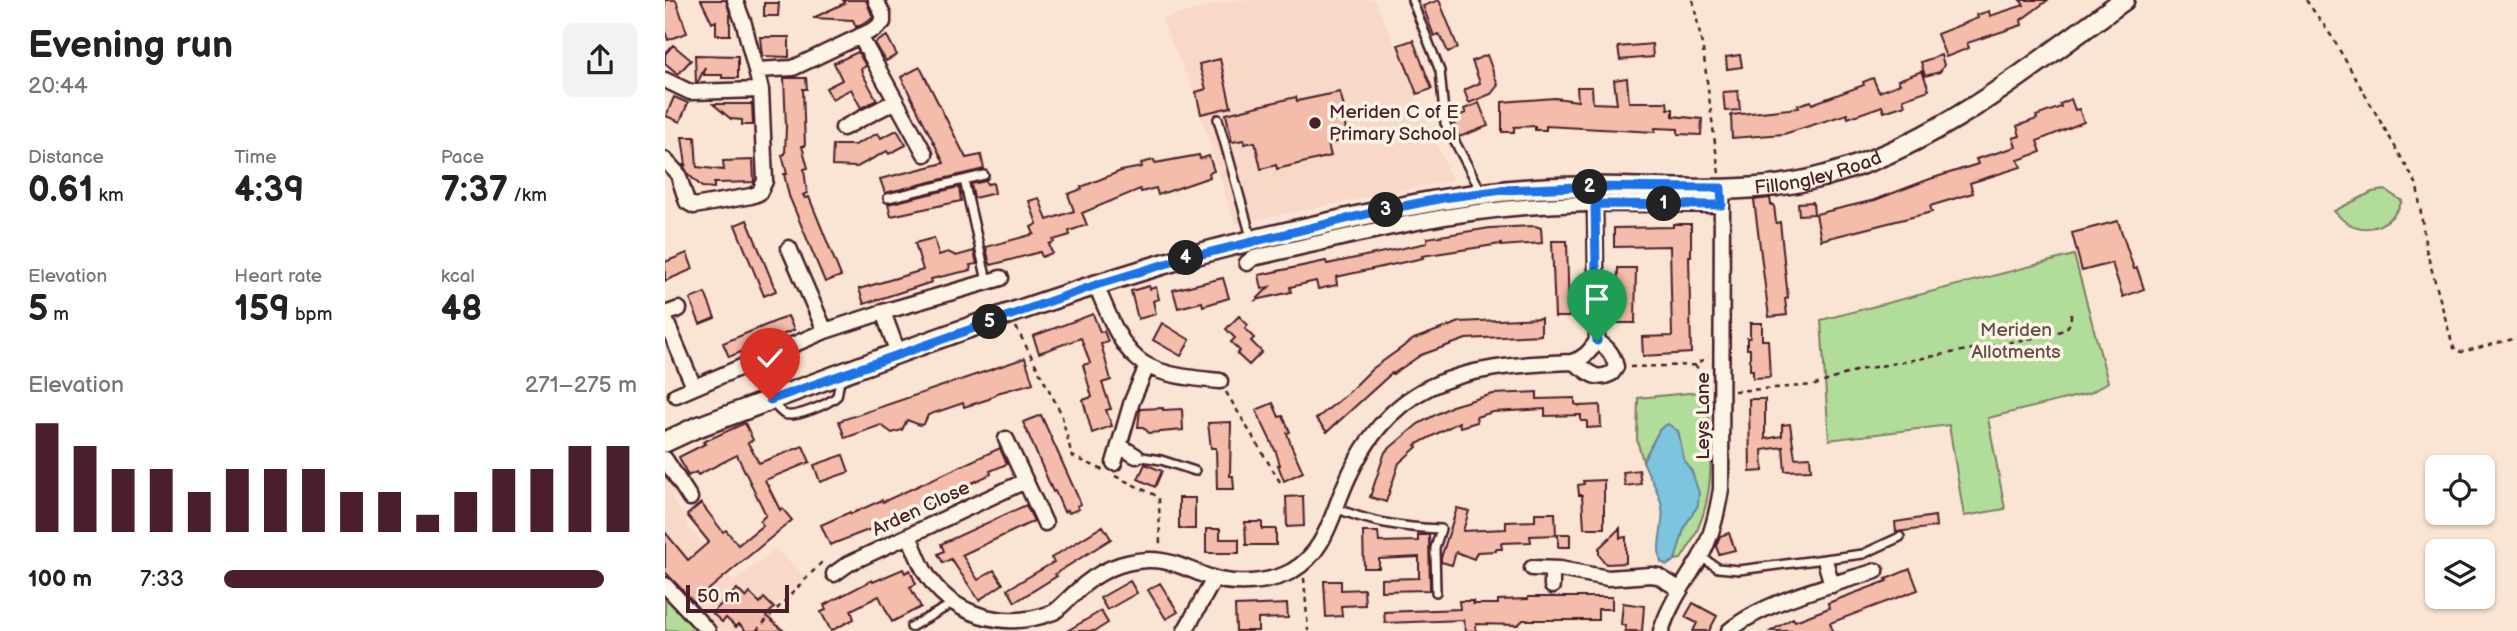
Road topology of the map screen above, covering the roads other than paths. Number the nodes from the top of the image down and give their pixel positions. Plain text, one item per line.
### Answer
1 (735, 0) edge
2 (876, 0) edge
3 (1412, 0) edge
4 (2124, 0) edge
5 (860, 36) junction
6 (757, 70) junction
7 (665, 80) edge
8 (761, 90) junction
9 (896, 101) junction
10 (1218, 119) dead end
11 (843, 128) dead end
12 (925, 154) dead end
13 (665, 160) edge
14 (984, 175) dead end
15 (964, 180) junction
16 (1481, 192) junction
17 (1722, 197) junction
18 (888, 198) dead end
19 (1595, 204) junction
20 (1252, 241) junction
21 (789, 248) dead end
22 (1247, 263) dead end
23 (796, 264) junction
24 (781, 269) dead end
25 (994, 280) joint
26 (1096, 285) junction
27 (883, 312) junction
28 (670, 314) edge
29 (825, 331) junction
30 (1597, 341) junction
31 (898, 353) junction
32 (1572, 362) junction
33 (1147, 366) junction
34 (1220, 381) road end
35 (694, 387) junction
36 (676, 395) dead end
37 (1006, 439) dead end
38 (665, 442) edge
39 (1120, 446) junction
40 (1136, 456) joint
41 (665, 459) edge
42 (1114, 463) dead end
43 (1195, 471) dead end
44 (1025, 481) junction
45 (690, 498) dead end
46 (1336, 508) junction
47 (1045, 523) dead end
48 (909, 536) junction
49 (1900, 537) dead end
50 (1700, 557) junction
51 (1826, 564) dead end
52 (1532, 568) dead end
53 (1552, 569) junction
54 (1876, 571) dead end
55 (834, 574) dead end
56 (1214, 579) junction
57 (665, 585) edge
58 (1832, 585) junction
59 (1552, 586) dead end
60 (1679, 589) junction
61 (1436, 592) dead end
62 (952, 604) junction
63 (911, 627) dead end
64 (1013, 628) edge
65 (708, 631) edge
66 (1185, 631) edge
67 (1661, 631) edge
68 (1728, 631) edge

1 - 6 street
2 - 5 street
3 - 16 lane
4 - 17 main road, Fillongley Road
5 - 6 street
5 - 9 street
6 - 8 street
7 - 8 street
8 - 13 street
9 - 11 street
9 - 12 street
10 - 20 lane
14 - 15 lane
15 - 18 lane
15 - 25 lane
16 - 17 main road, Fillongley Road
16 - 20 main road, Fillongley Road
17 - 19 street, Fillongley Road
17 - 50 street, Leys Lane
19 - 22 street, Fillongley Road
19 - 30 street
20 - 26 main road, Fillongley Road
21 - 23 street
23 - 24 street
23 - 29 street
25 - 27 street
26 - 31 main road, Fillongley Road
26 - 33 street
27 - 29 street
27 - 31 street
28 - 35 street
29 - 35 street
30 - 32 street
30 - 32 street
31 - 38 main road, Fillongley Road
32 - 46 street
33 - 34 street
33 - 39 street
35 - 36 street
37 - 44 street
39 - 40 street
39 - 42 street
40 - 43 lane
41 - 45 street
44 - 47 street
44 - 48 street, Arden Close
46 - 56 street
46 - 61 lane
48 - 55 street, Arden Close
48 - 62 street
49 - 50 lane
50 - 60 street, Leys Lane
51 - 58 street
52 - 53 street
53 - 59 street
53 - 60 street
54 - 58 street
56 - 64 street
56 - 66 street
57 - 65 street
58 - 68 street
60 - 67 street, Leys Lane
62 - 63 lane
62 - 64 street

